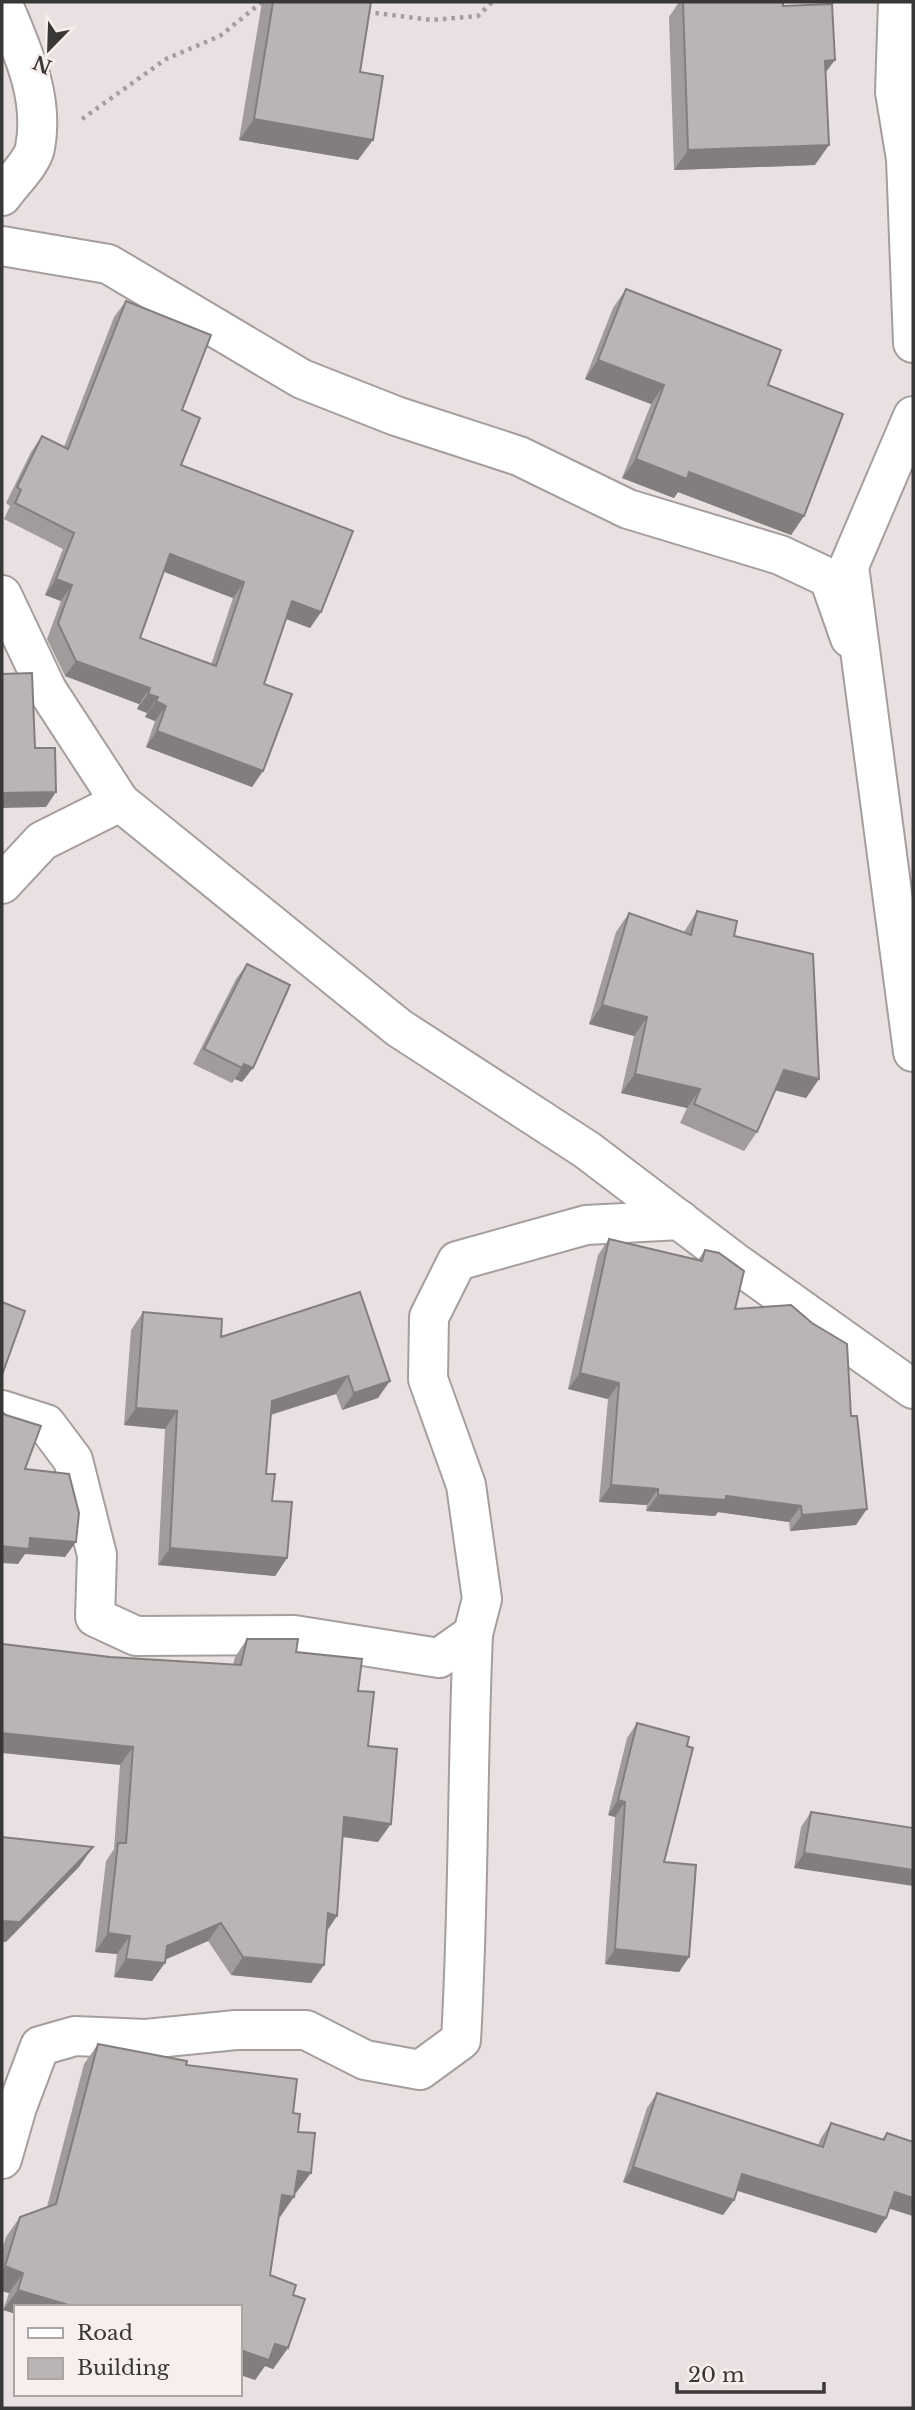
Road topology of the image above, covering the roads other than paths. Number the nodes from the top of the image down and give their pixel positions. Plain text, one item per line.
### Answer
1 (2, 2) edge
2 (898, 2) edge
3 (2, 196) edge
4 (2, 246) edge
5 (913, 343) edge
6 (913, 415) edge
7 (2, 596) edge
8 (860, 670) junction
9 (120, 802) junction
10 (2, 884) edge
11 (913, 1052) edge
12 (680, 1220) junction
13 (913, 1389) edge
14 (2, 1410) edge
15 (473, 1634) junction
16 (2, 2159) edge

1 - 3 street
2 - 5 street
4 - 8 street
6 - 8 street
7 - 9 street
8 - 11 street
9 - 10 street
9 - 12 street
12 - 13 street
12 - 15 street
14 - 15 street
15 - 16 street

